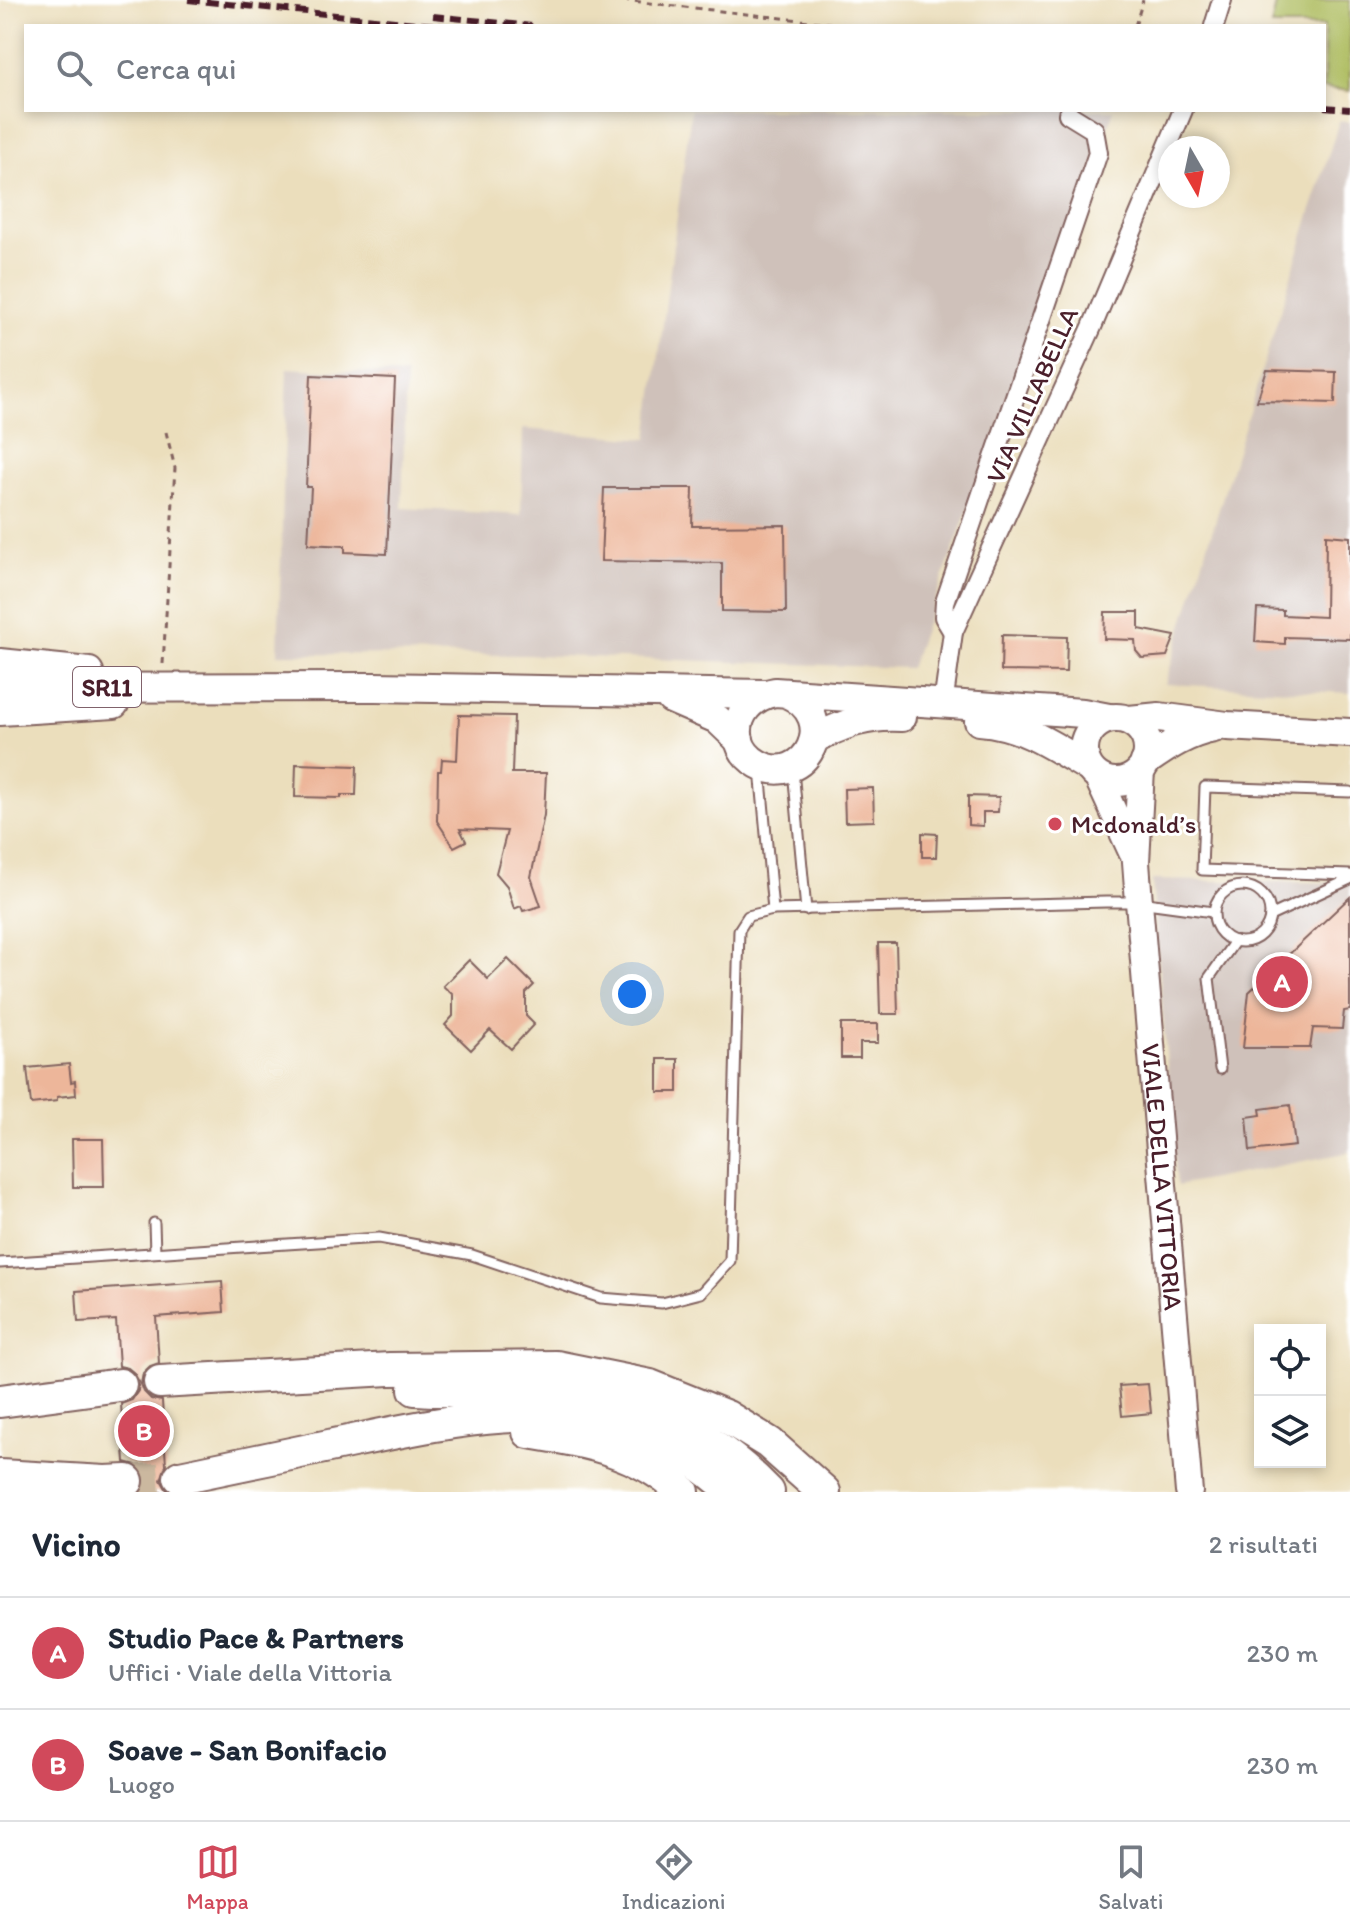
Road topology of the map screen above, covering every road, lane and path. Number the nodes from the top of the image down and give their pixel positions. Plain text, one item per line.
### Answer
1 (623, 0) edge
2 (1143, 0) edge
3 (1222, 0) edge
4 (835, 24) edge
5 (1136, 24) edge
6 (1215, 24) edge
7 (1182, 112) edge
8 (1068, 114) dead end
9 (166, 432) dead end
10 (953, 632) junction
11 (0, 663) edge
12 (162, 680) junction
13 (213, 687) junction
14 (0, 688) edge
15 (659, 694) junction
16 (775, 694) junction
17 (943, 705) junction
18 (0, 711) edge
19 (1119, 719) junction
20 (1227, 726) junction
21 (1350, 733) edge
22 (815, 738) junction
23 (739, 740) junction
24 (760, 766) junction
25 (793, 766) junction
26 (1143, 766) junction
27 (1092, 771) junction
28 (1350, 792) edge
29 (1136, 862) junction
30 (1231, 871) junction
31 (1350, 877) edge
32 (1230, 888) junction
33 (1139, 902) junction
34 (773, 910) junction
35 (806, 910) junction
36 (1213, 912) junction
37 (1270, 916) junction
38 (1235, 941) junction
39 (1220, 1069) dead end
40 (154, 1223) dead end
41 (155, 1252) junction
42 (0, 1263) edge
43 (229, 1377) junction
44 (160, 1382) dead end
45 (120, 1385) dead end
46 (0, 1401) edge
47 (0, 1476) edge
48 (127, 1481) tunnel mouth
49 (683, 1492) edge
50 (733, 1492) edge
51 (768, 1492) edge
52 (824, 1492) edge
53 (1189, 1492) edge

1 - 4 path
2 - 5 path
3 - 6 street
7 - 10 street, VIA VILLABELLA
8 - 10 street
9 - 12 path
10 - 17 street, VIA VILLABELLA
11 - 12 main road
12 - 13 main road
13 - 14 main road, SR11
13 - 15 main road
13 - 18 main road
15 - 16 main road
15 - 23 main road
16 - 17 main road
16 - 22 main road
16 - 23 main road
17 - 19 main road
19 - 20 main road
19 - 26 main road
19 - 27 main road
20 - 21 main road
20 - 26 main road
22 - 25 main road
22 - 27 main road
23 - 24 main road
24 - 25 main road
24 - 34 lane
25 - 35 lane
26 - 27 main road
26 - 29 street, VIALE DELLA VITTORIA
27 - 29 street, VIALE DELLA VITTORIA
28 - 30 lane
29 - 33 street, VIALE DELLA VITTORIA
30 - 31 lane
30 - 32 lane
31 - 37 lane
32 - 36 lane
32 - 37 lane
33 - 35 lane
33 - 36 lane
33 - 53 street, VIALE DELLA VITTORIA
34 - 35 lane
34 - 41 lane
36 - 38 lane
37 - 38 lane
38 - 39 lane
40 - 41 lane
41 - 42 lane
43 - 44 highway
43 - 51 highway
43 - 52 highway
45 - 46 highway
47 - 48 highway
49 - 50 highway

